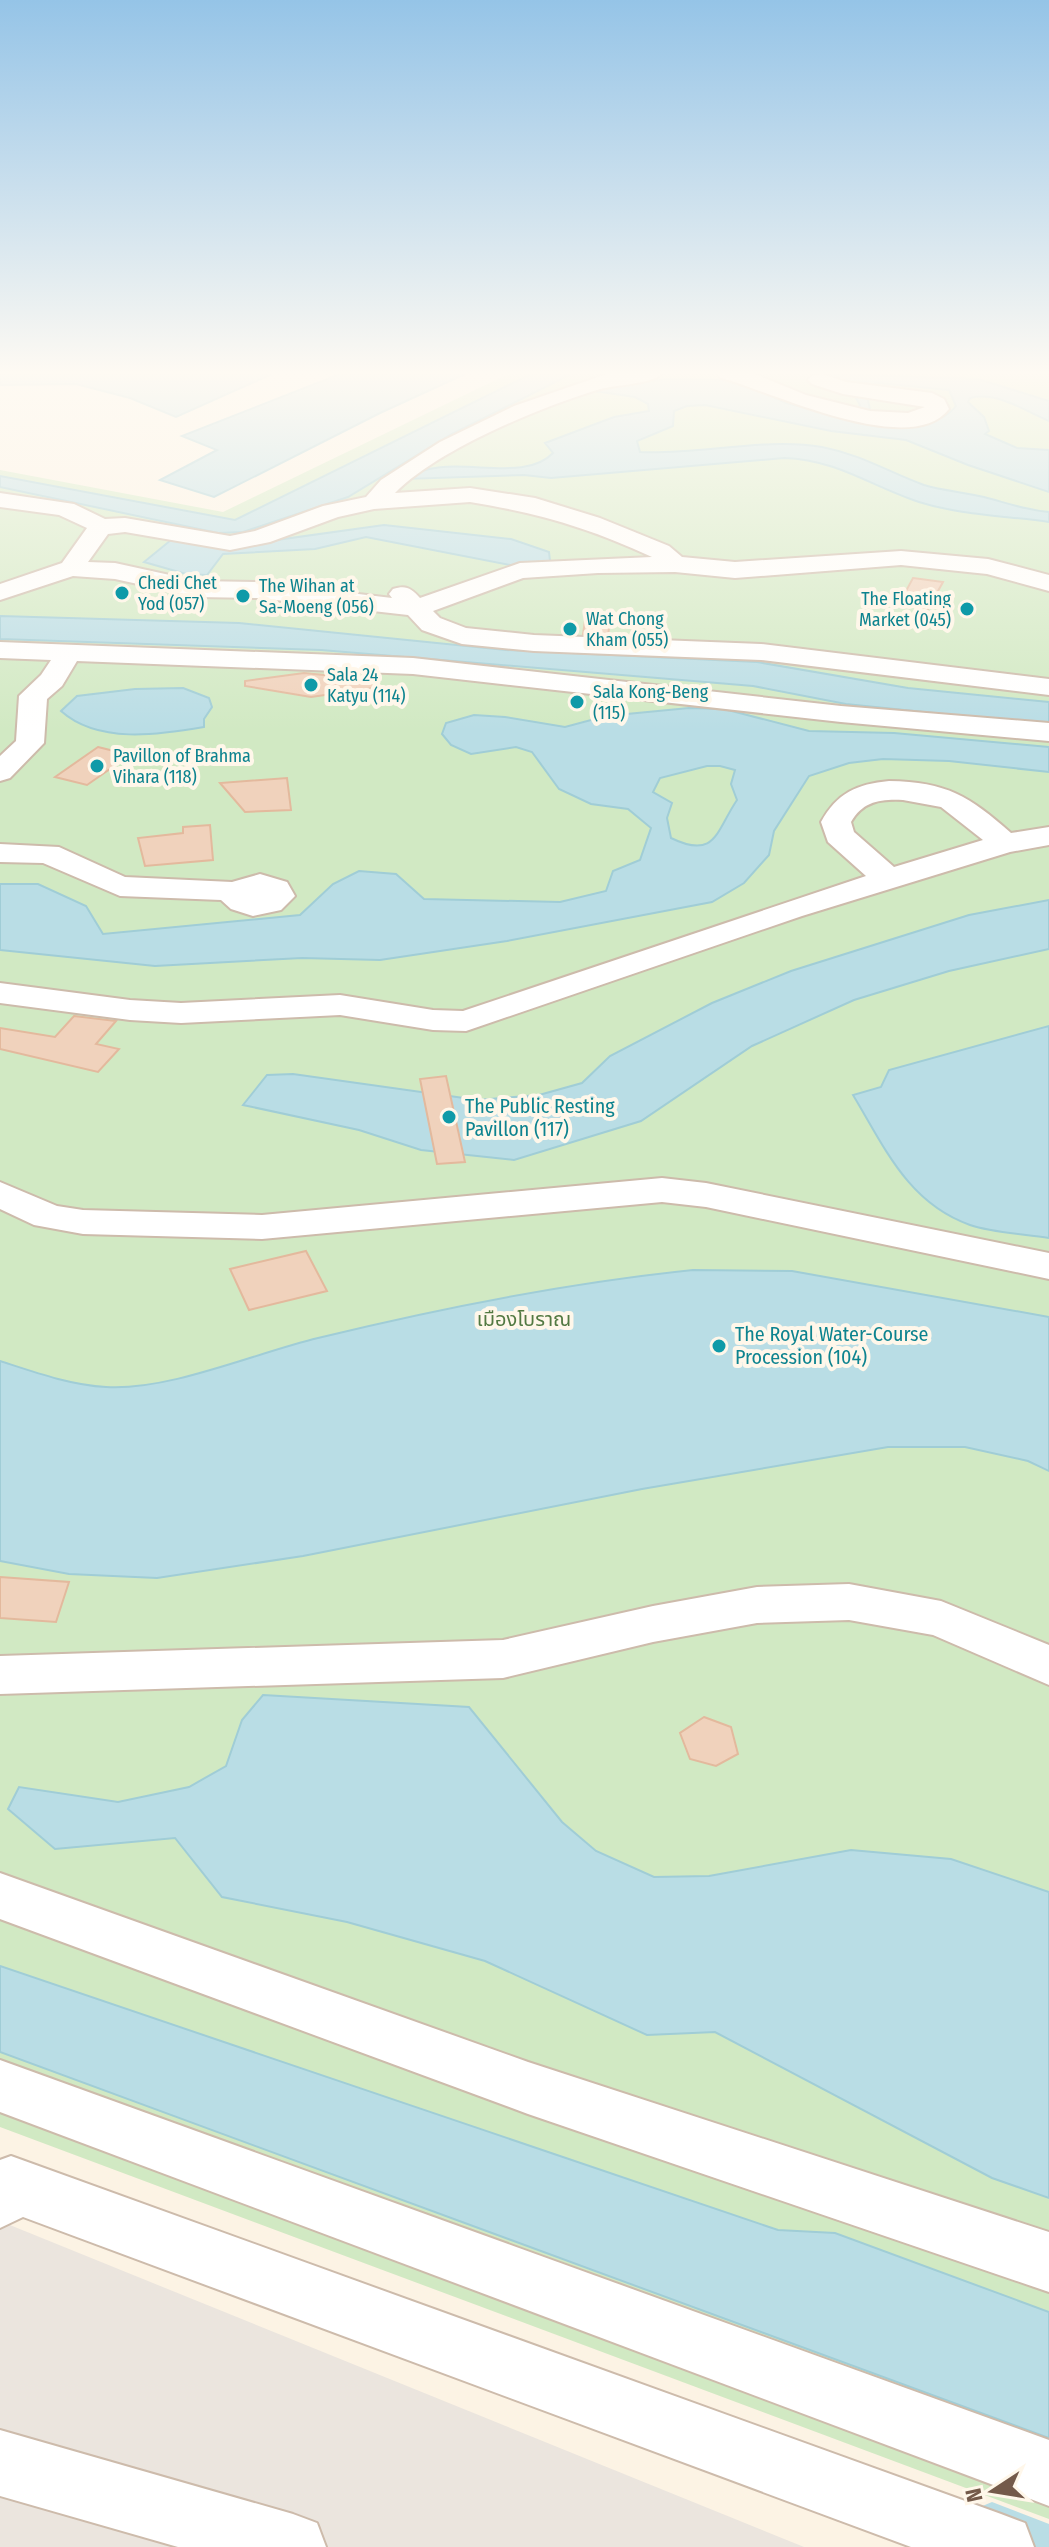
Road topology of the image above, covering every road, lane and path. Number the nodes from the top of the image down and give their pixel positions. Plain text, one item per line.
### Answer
1 (380, 493) edge
2 (0, 500) edge
3 (374, 502) junction
4 (100, 527) junction
5 (675, 564) junction
6 (71, 568) junction
7 (1049, 583) edge
8 (197, 589) junction
9 (258, 590) junction
10 (0, 592) edge
11 (423, 616) junction
12 (462, 636) junction
13 (0, 650) edge
14 (69, 652) junction
15 (1049, 687) edge
16 (1049, 732) edge
17 (0, 772) edge
18 (1049, 836) edge
19 (1005, 843) junction
20 (0, 853) edge
21 (889, 879) junction
22 (238, 892) dead end
23 (0, 993) edge
24 (0, 1194) edge
25 (1049, 1266) edge
26 (1049, 1666) edge
27 (0, 1675) edge
28 (0, 1896) edge
29 (0, 2086) edge
30 (4, 2188) edge
31 (1049, 2262) edge
32 (0, 2463) edge
33 (1049, 2473) edge
34 (293, 2547) edge
35 (1001, 2547) edge

1 - 3 lane
2 - 4 lane
3 - 4 lane
3 - 5 lane
4 - 6 lane
5 - 7 lane
5 - 11 lane
6 - 8 lane
6 - 10 lane
8 - 9 lane
8 - 12 lane
9 - 11 lane
9 - 11 lane
11 - 12 lane
12 - 15 lane
13 - 14 lane
14 - 16 lane
14 - 17 lane
18 - 19 lane
19 - 21 lane
19 - 21 lane
20 - 22 lane
21 - 23 lane
24 - 25 lane
26 - 27 lane
28 - 31 lane
29 - 33 lane
30 - 35 lane
32 - 34 lane

